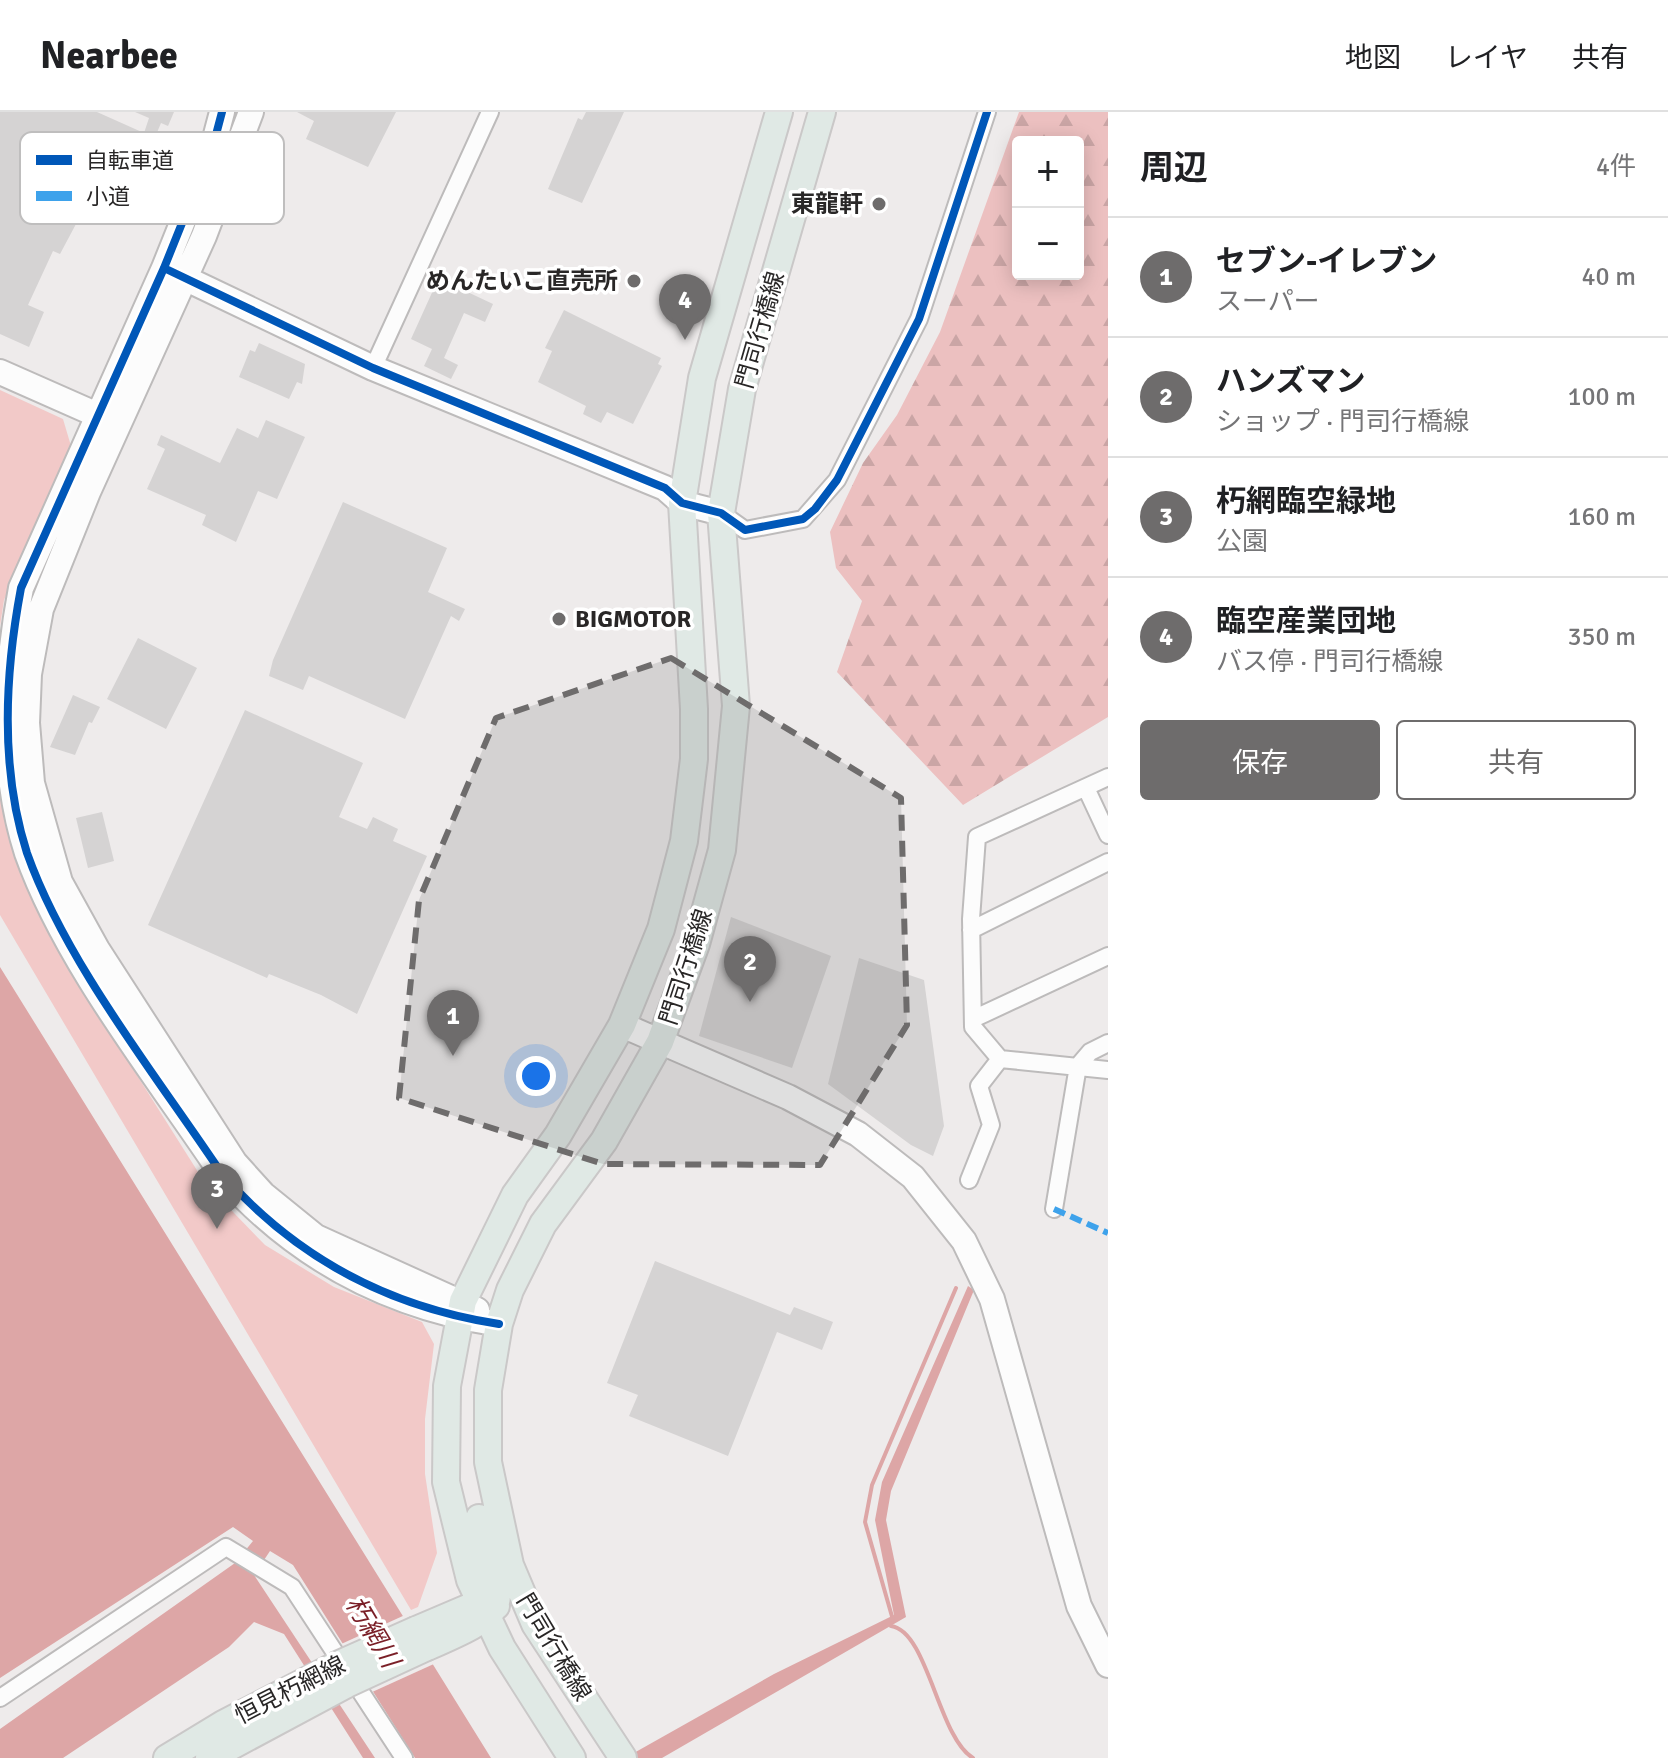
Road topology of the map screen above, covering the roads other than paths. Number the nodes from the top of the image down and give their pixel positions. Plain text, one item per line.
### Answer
1 (222, 112) edge
2 (251, 112) edge
3 (490, 112) edge
4 (779, 112) edge
5 (822, 112) edge
6 (983, 113) edge
7 (217, 132) edge
8 (241, 132) edge
9 (189, 224) edge
10 (197, 224) edge
11 (174, 273) junction
12 (373, 368) junction
13 (0, 372) edge
14 (109, 420) junction
15 (682, 503) junction
16 (721, 513) junction
17 (1108, 777) edge
18 (1086, 788) junction
19 (1108, 835) edge
20 (1108, 862) edge
21 (971, 930) junction
22 (1108, 956) edge
23 (973, 1019) junction
24 (622, 1025) junction
25 (660, 1042) junction
26 (1108, 1043) edge
27 (1000, 1059) junction
28 (1078, 1066) junction
29 (1108, 1070) edge
30 (969, 1180) dead end
31 (1054, 1209) dead end
32 (460, 1309) junction
33 (499, 1324) junction
34 (478, 1614) junction
35 (535, 1624) junction
36 (1108, 1665) edge
37 (341, 1675) junction
38 (0, 1698) edge
39 (621, 1754) edge
40 (167, 1758) edge
41 (209, 1758) edge
42 (404, 1758) edge
43 (572, 1758) edge

1 - 7 street
2 - 8 street
3 - 12 street
4 - 15 main road, 門司行橋線
5 - 16 main road, 門司行橋線
6 - 16 street
9 - 11 street
10 - 11 street
11 - 12 street
11 - 14 street
12 - 15 street
13 - 14 street
14 - 32 street
15 - 16 street
15 - 24 main road, 門司行橋線
16 - 25 main road, 門司行橋線
17 - 18 street
18 - 19 street
18 - 21 street
20 - 21 street
21 - 23 street
22 - 23 street
23 - 27 street
24 - 25 street
24 - 32 main road, 門司行橋線
25 - 33 main road, 門司行橋線
25 - 36 street
26 - 28 street
27 - 28 street
27 - 30 street
28 - 29 street
28 - 31 street
32 - 33 street
32 - 34 main road, 門司行橋線
33 - 34 main road
33 - 35 main road, 門司行橋線
34 - 35 main road
34 - 37 main road, 恒見朽網線, bridge
34 - 43 main road, 門司行橋線
35 - 39 main road, 門司行橋線
37 - 40 main road, 恒見朽網線
37 - 41 main road, 恒見朽網線
38 - 42 street

